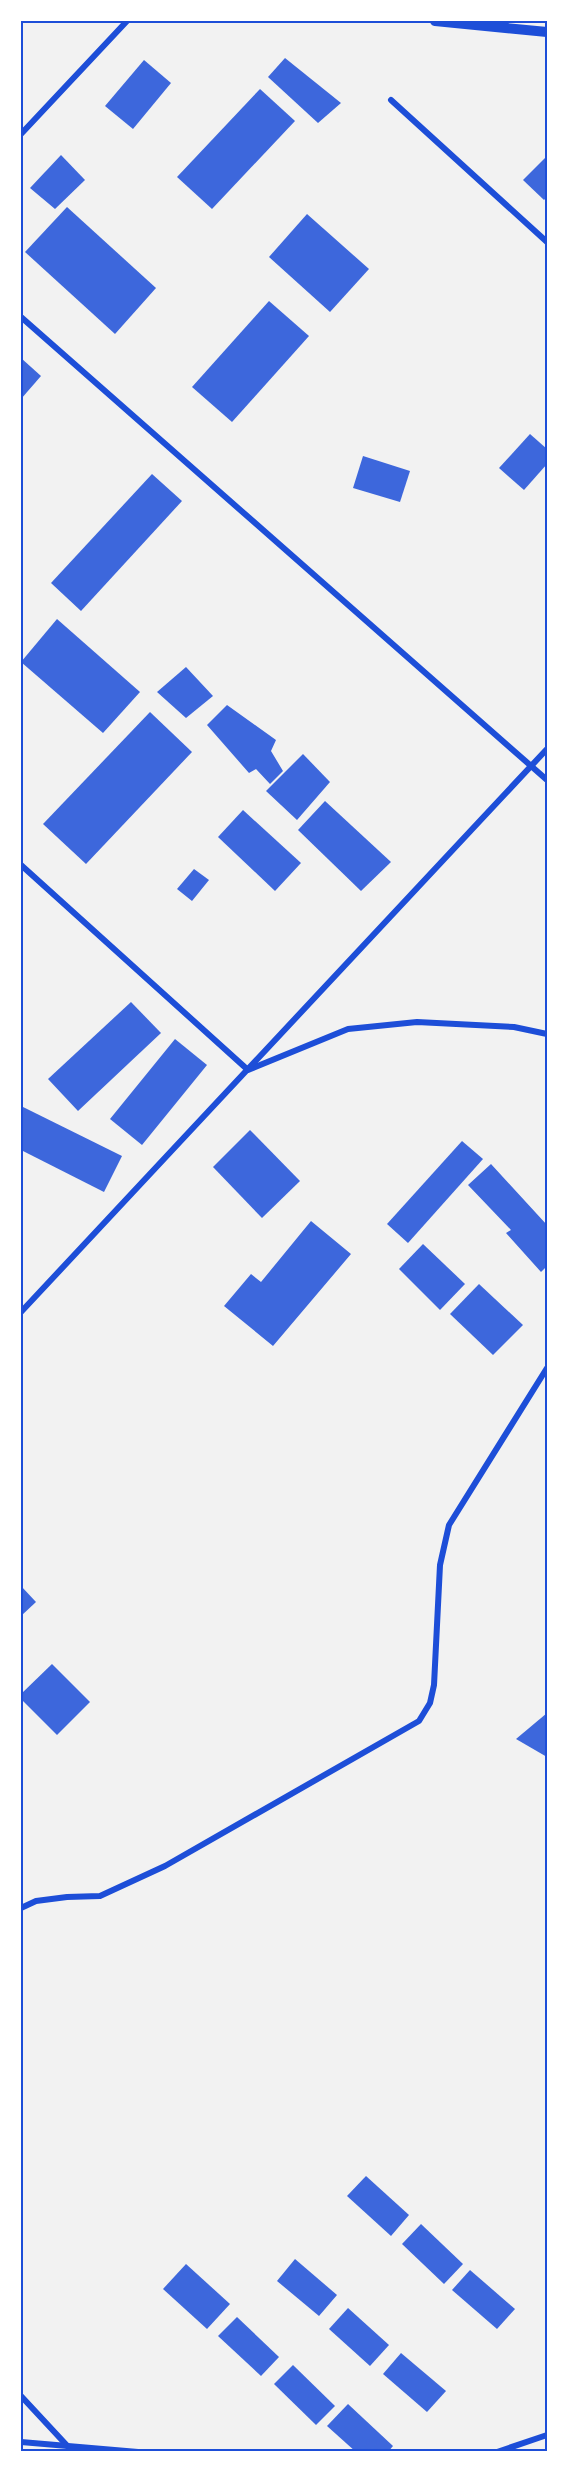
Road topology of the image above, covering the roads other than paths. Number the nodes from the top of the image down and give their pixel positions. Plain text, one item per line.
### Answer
1 (127, 21) edge
2 (435, 21) edge
3 (547, 32) edge
4 (391, 100) dead end
5 (21, 134) edge
6 (547, 242) edge
7 (21, 317) edge
8 (547, 748) edge
9 (531, 766) junction
10 (547, 780) edge
11 (21, 865) edge
12 (547, 1034) edge
13 (248, 1070) junction
14 (21, 1312) edge
15 (547, 1368) edge
16 (21, 1908) edge
17 (21, 2396) edge
18 (547, 2435) edge
19 (21, 2442) edge
20 (67, 2445) junction
21 (74, 2452) edge
22 (138, 2452) edge
23 (497, 2452) edge

1 - 5 street
2 - 3 street
4 - 6 street
7 - 9 street
8 - 9 street
9 - 10 street
9 - 13 street
11 - 13 street
12 - 13 street
13 - 14 street
15 - 16 street
17 - 20 street
18 - 23 street
19 - 20 street
20 - 21 street
20 - 22 street

